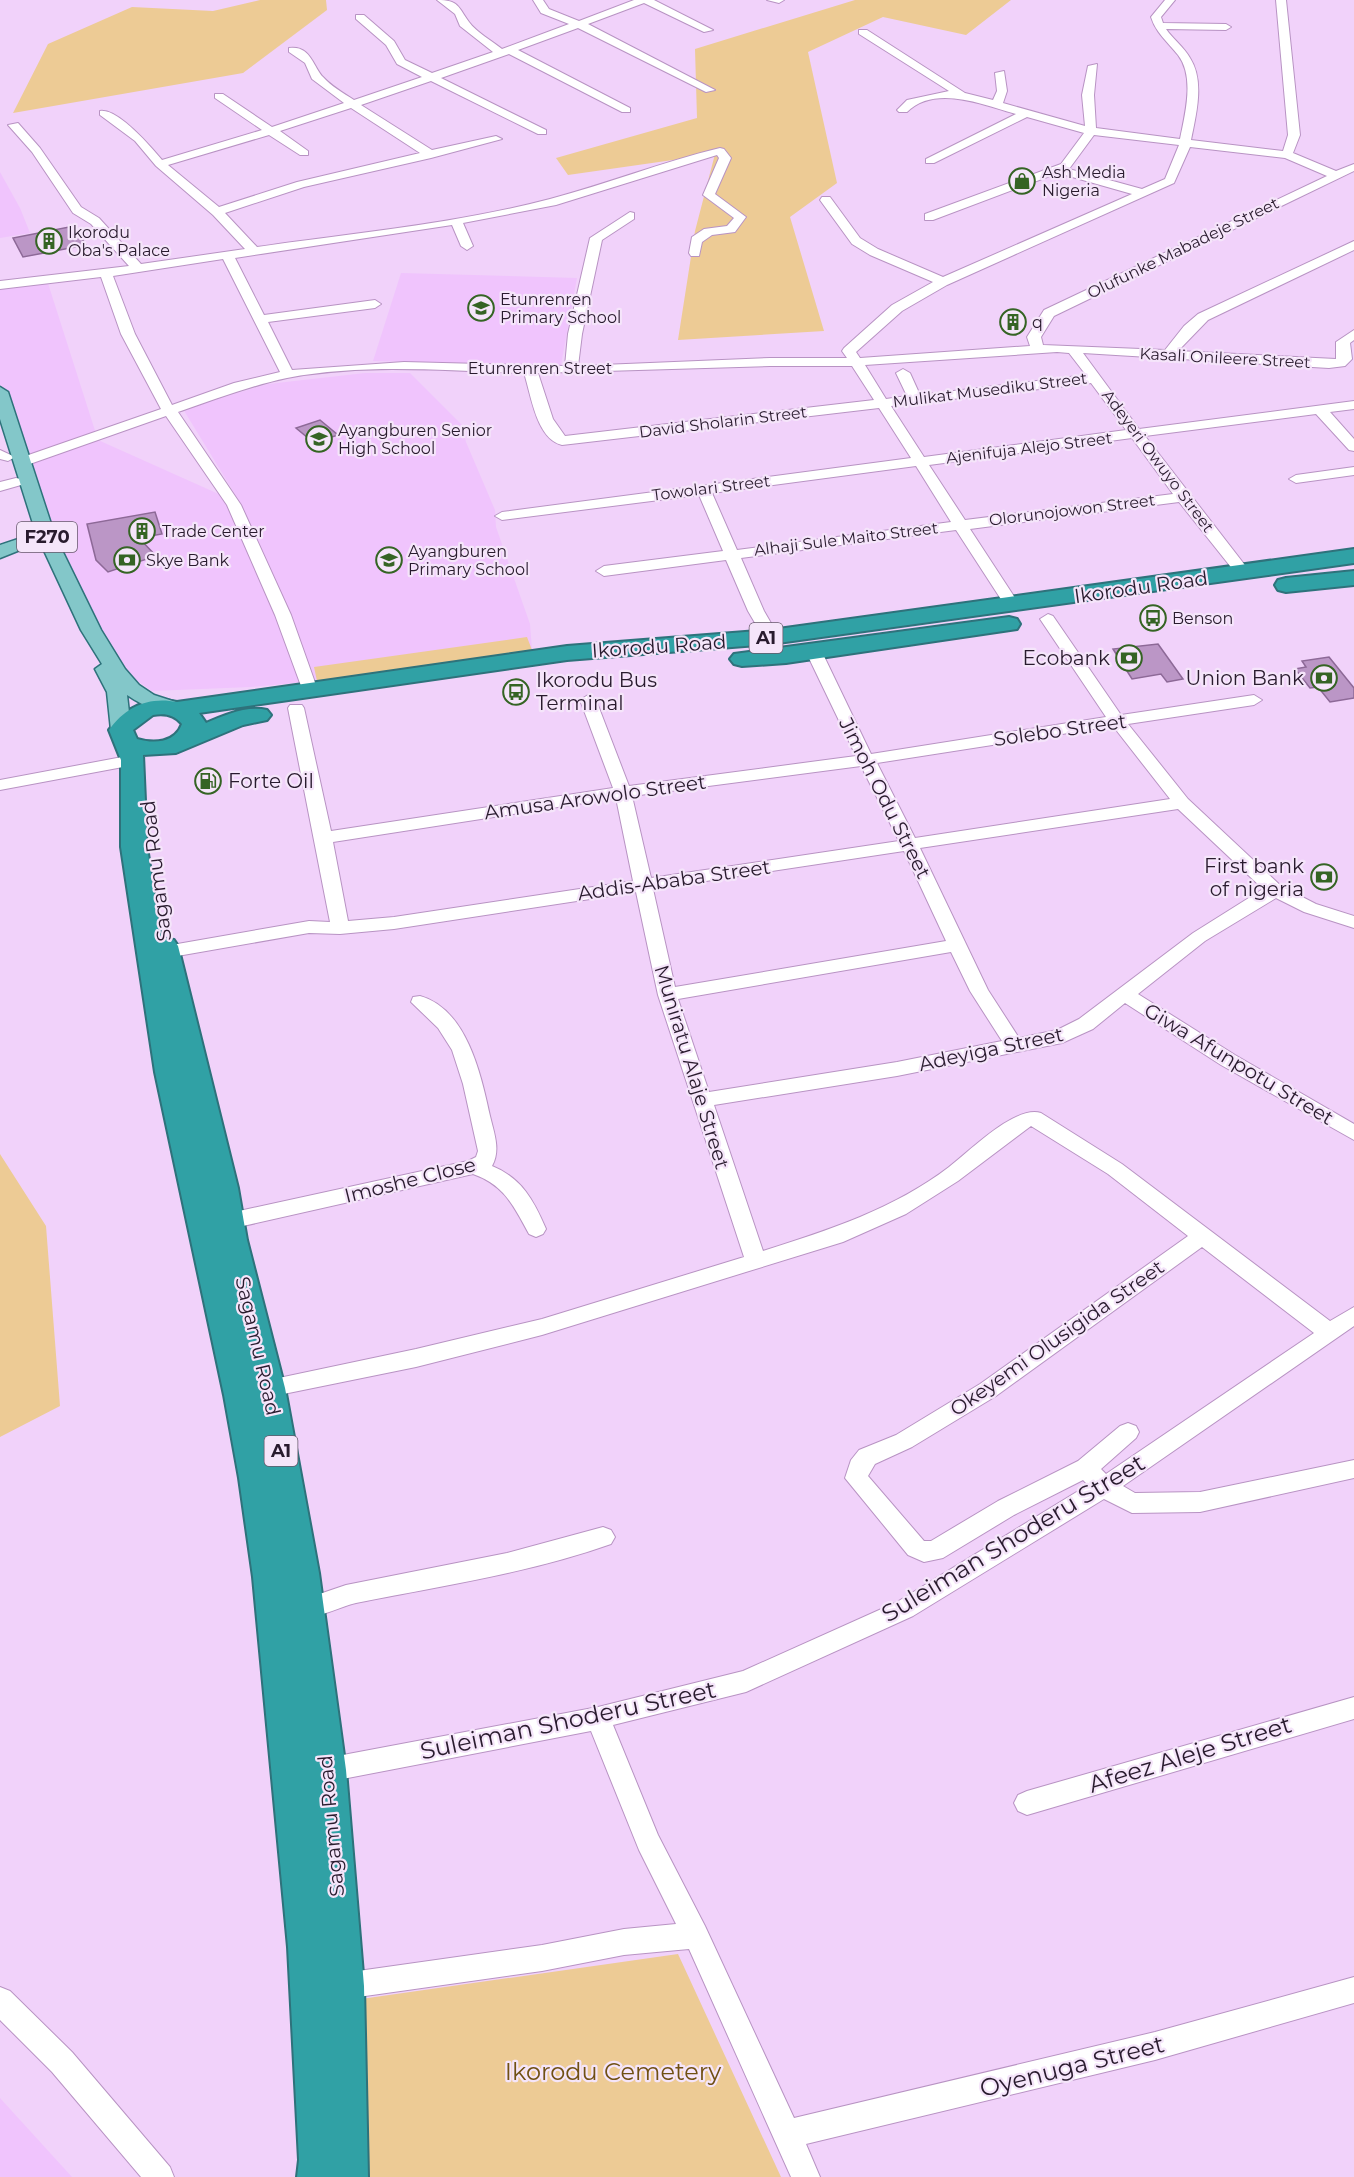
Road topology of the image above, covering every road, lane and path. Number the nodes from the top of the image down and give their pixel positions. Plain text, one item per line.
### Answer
1 (442, 0) edge
2 (538, 0) edge
3 (644, 0) edge
4 (772, 0) edge
5 (779, 0) edge
6 (1170, 0) edge
7 (1281, 0) edge
8 (360, 17) dead end
9 (576, 26) junction
10 (1158, 26) junction
11 (1226, 27) dead end
12 (708, 30) dead end
13 (863, 32) dead end
14 (294, 50) dead end
15 (506, 51) junction
16 (1093, 66) dead end
17 (1000, 73) dead end
18 (434, 76) junction
19 (710, 90) dead end
20 (961, 94) junction
21 (219, 96) dead end
22 (350, 104) junction
23 (996, 106) junction
24 (626, 110) dead end
25 (903, 110) dead end
26 (104, 113) dead end
27 (1024, 114) junction
28 (14, 125) dead end
29 (1091, 131) junction
30 (272, 132) junction
31 (542, 132) dead end
32 (495, 139) dead end
33 (1185, 142) junction
34 (304, 153) dead end
35 (431, 155) junction
36 (1287, 155) junction
37 (930, 160) dead end
38 (160, 164) junction
39 (1354, 167) edge
40 (1057, 169) junction
41 (1335, 175) junction
42 (1143, 193) junction
43 (826, 200) dead end
44 (217, 212) junction
45 (630, 216) dead end
46 (929, 217) dead end
47 (456, 221) junction
48 (1354, 245) edge
49 (467, 246) dead end
50 (253, 250) junction
51 (695, 253) dead end
52 (227, 254) junction
53 (138, 268) junction
54 (106, 273) junction
55 (943, 282) junction
56 (0, 285) edge
57 (375, 304) dead end
58 (261, 320) junction
59 (1354, 334) edge
60 (1037, 349) junction
61 (1073, 349) junction
62 (1168, 355) junction
63 (854, 362) junction
64 (531, 370) junction
65 (571, 370) junction
66 (903, 373) dead end
67 (288, 374) junction
68 (1096, 378) junction
69 (0, 392) edge
70 (915, 399) junction
71 (884, 402) junction
72 (1354, 405) edge
73 (169, 409) junction
74 (1320, 410) junction
75 (0, 430) edge
76 (1137, 435) junction
77 (1354, 447) edge
78 (10, 458) edge
79 (921, 462) junction
80 (1354, 471) edge
81 (1296, 479) dead end
82 (8, 484) edge
83 (702, 488) junction
84 (1183, 497) junction
85 (502, 516) dead end
86 (961, 524) junction
87 (34, 538) junction
88 (0, 552) edge
89 (732, 554) junction
90 (1354, 556) edge
91 (604, 572) dead end
92 (1243, 573) junction
93 (1354, 578) edge
94 (1011, 604) junction
95 (1048, 619) junction
96 (771, 638) junction
97 (814, 652) junction
98 (113, 674) junction
99 (303, 699) junction
100 (588, 699) dead end
101 (1254, 700) dead end
102 (178, 709) junction
103 (1118, 722) junction
104 (181, 742) junction
105 (127, 745) junction
106 (867, 760) junction
107 (0, 785) edge
108 (623, 792) junction
109 (1182, 803) junction
110 (324, 838) junction
111 (910, 846) junction
112 (643, 884) junction
113 (1275, 890) junction
114 (1354, 921) edge
115 (340, 928) junction
116 (956, 945) junction
117 (166, 952) junction
118 (1124, 994) junction
119 (666, 995) junction
120 (420, 1002) dead end
121 (1015, 1046) junction
122 (188, 1098) junction
123 (702, 1100) junction
124 (1354, 1133) edge
125 (473, 1167) junction
126 (230, 1221) junction
127 (536, 1229) dead end
128 (1202, 1236) junction
129 (755, 1259) junction
130 (1354, 1315) edge
131 (1328, 1332) junction
132 (255, 1391) junction
133 (1128, 1432) dead end
134 (1086, 1468) junction
135 (1354, 1469) edge
136 (1104, 1487) junction
137 (603, 1537) dead end
138 (307, 1608) junction
139 (1354, 1708) edge
140 (598, 1718) junction
141 (327, 1770) junction
142 (1027, 1803) dead end
143 (696, 1935) junction
144 (344, 1986) junction
145 (1354, 1990) edge
146 (0, 2001) edge
147 (787, 2134) junction
148 (160, 2177) edge
149 (318, 2177) edge
150 (347, 2177) edge
151 (806, 2177) edge

1 - 15 street
2 - 9 street
3 - 9 street
3 - 12 street
4 - 5 street
6 - 10 street
7 - 36 street
8 - 18 street
9 - 15 street
9 - 19 street
10 - 11 street
10 - 33 street
13 - 20 street
14 - 22 street
15 - 18 street
15 - 24 street
16 - 29 street
17 - 23 street
18 - 22 street
18 - 31 street
20 - 23 street
20 - 25 street
21 - 30 street
22 - 30 street
22 - 35 street
23 - 27 street
26 - 38 street
27 - 29 street
27 - 37 street
28 - 53 street
29 - 33 street
29 - 40 street
30 - 34 street
30 - 38 street
32 - 35 street
33 - 36 street
33 - 42 street
35 - 44 street
36 - 41 street
38 - 44 street
39 - 41 street, Olufunke Mabadeje Street
40 - 42 street
40 - 46 street
41 - 60 street, Olufunke Mabadeje Street
42 - 55 street
43 - 55 street
44 - 50 street
45 - 65 street
47 - 49 street
47 - 50 street
47 - 51 street
48 - 62 street
50 - 52 street
52 - 53 street
52 - 58 street
53 - 54 street
54 - 56 street
54 - 73 street
55 - 63 street
57 - 58 street
58 - 67 street
59 - 62 street, Kasali Onileere Street
60 - 61 street, Etunrenren Street
60 - 63 street, Etunrenren Street
61 - 62 street, Kasali Onileere Street
61 - 68 street, Adeyeri Owuyo Street
63 - 65 street, Etunrenren Street
63 - 71 street
64 - 65 street, Etunrenren Street
64 - 67 street, Etunrenren Street
64 - 71 street, David Sholarin Street
66 - 70 street
67 - 73 street, Etunrenren Street
68 - 70 street, Mulikat Musediku Street
68 - 76 street, Adeyeri Owuyo Street
69 - 78 main road, F270
70 - 71 street, Mulikat Musediku Street
71 - 79 street
72 - 74 street, Ajenifuja Alejo Street
73 - 78 street, Etunrenren Street
73 - 99 street
74 - 76 street, Ajenifuja Alejo Street
74 - 77 street
75 - 78 main road, F270
76 - 79 street, Ajenifuja Alejo Street
76 - 84 street, Adeyeri Owuyo Street
78 - 82 main road, F270
78 - 98 main road, F270
79 - 83 street, Towolari Street
79 - 86 street
80 - 81 street
82 - 87 main road, F270
83 - 85 street, Towolari Street
83 - 89 street
84 - 86 street, Olorunojowon Street
84 - 92 street, Adeyeri Owuyo Street
86 - 89 street, Alhaji Sule Maito Street
86 - 94 street
87 - 88 main road
87 - 98 main road, F270
89 - 91 street, Alhaji Sule Maito Street
89 - 96 street
90 - 92 highway, Ikorodu Road / A1
92 - 94 highway, Ikorodu Road / A1
93 - 95 highway, Ikorodu Road / A1
94 - 96 highway, Ikorodu Road / A1
95 - 97 highway, Ikorodu Road / A1
95 - 103 street
96 - 99 highway, Ikorodu Road / A1
97 - 99 highway, Ikorodu Road / A1
97 - 106 street, Jimoh Odu Street
98 - 102 main road, F270
98 - 105 main road, F270
99 - 102 highway, Ikorodu Road / A1
99 - 104 highway, Ikorodu Road / A1
99 - 110 street
100 - 108 street, Muniratu Alaje Street
101 - 103 street, Solebo Street
102 - 104 highway
102 - 105 highway, Ikorodu Road
103 - 106 street, Solebo Street
103 - 109 street
104 - 105 highway
104 - 117 highway, Sagamu Road / A1
105 - 107 street
105 - 122 highway, Sagamu Road / A1
106 - 108 street, Amusa Arowolo Street
106 - 111 street, Jimoh Odu Street
108 - 110 street, Amusa Arowolo Street
108 - 112 street, Muniratu Alaje Street
109 - 111 street, Addis-Ababa Street
109 - 113 street
110 - 115 street
111 - 112 street, Addis-Ababa Street
111 - 116 street, Jimoh Odu Street
112 - 115 street, Addis-Ababa Street
112 - 119 street, Muniratu Alaje Street
113 - 114 street
113 - 118 street, Adeyiga Street
115 - 117 street, Addis-Ababa Street
116 - 119 street
116 - 121 street, Jimoh Odu Street
117 - 122 highway, Sagamu Road / A1
118 - 121 street, Adeyiga Street
118 - 124 street, Giwa Afunpotu Street
119 - 123 street, Muniratu Alaje Street
120 - 125 street, Imoshe Close
121 - 123 street, Adeyiga Street
122 - 126 highway, Sagamu Road / A1
122 - 132 highway, Sagamu Road / A1
123 - 129 street, Muniratu Alaje Street
125 - 126 street, Imoshe Close
125 - 127 street
126 - 132 highway, Sagamu Road / A1
128 - 129 street
128 - 131 street
128 - 134 street, Okeyemi Olusigida Street
129 - 132 street
130 - 131 street, Suleiman Shoderu Street
131 - 136 street, Suleiman Shoderu Street
132 - 138 highway, Sagamu Road / A1
132 - 149 highway, Sagamu Road / A1
133 - 134 street
134 - 136 street
135 - 136 street
136 - 140 street, Suleiman Shoderu Street
137 - 138 street
138 - 141 highway, Sagamu Road / A1
139 - 142 street, Afeez Aleje Street
140 - 141 street, Suleiman Shoderu Street
140 - 143 street
141 - 144 highway, Sagamu Road / A1
143 - 144 street
143 - 147 street
144 - 150 highway, Sagamu Road / A1
145 - 147 street, Oyenuga Street
146 - 148 street
147 - 151 street

